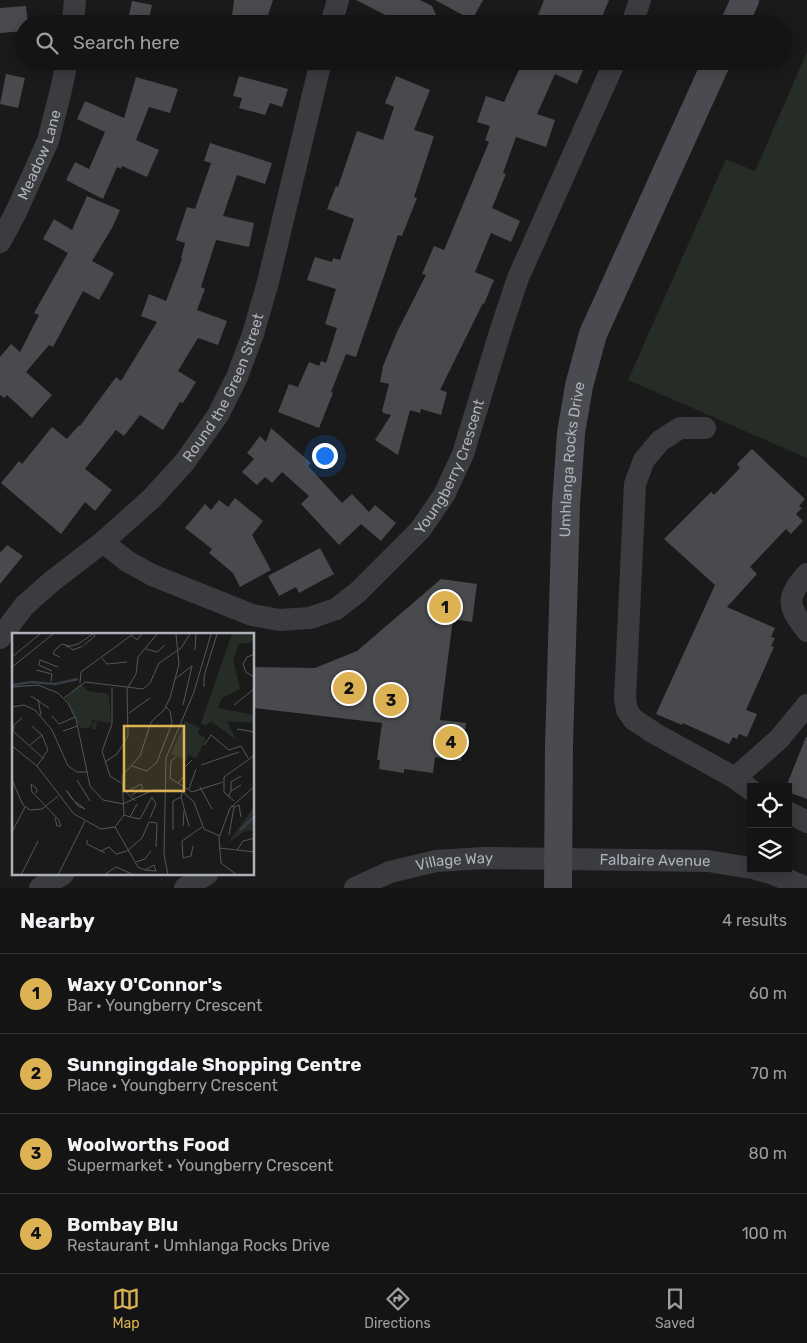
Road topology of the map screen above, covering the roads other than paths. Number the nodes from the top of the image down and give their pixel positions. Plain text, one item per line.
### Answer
1 (75, 0) edge
2 (338, 0) edge
3 (640, 0) edge
4 (745, 0) edge
5 (74, 15) edge
6 (334, 15) edge
7 (635, 15) edge
8 (738, 15) edge
9 (65, 70) edge
10 (319, 70) edge
11 (611, 70) edge
12 (713, 70) edge
13 (0, 242) edge
14 (705, 428) dead end
15 (104, 542) junction
16 (807, 574) edge
17 (807, 631) edge
18 (0, 638) edge
19 (807, 705) edge
20 (743, 784) edge
21 (792, 814) edge
22 (807, 822) edge
23 (558, 859) junction
24 (747, 867) edge
25 (771, 873) edge
26 (60, 876) edge
27 (204, 876) edge
28 (805, 887) edge
29 (40, 888) edge
30 (185, 888) edge
31 (355, 888) edge
32 (558, 888) edge

1 - 5 street
2 - 6 street
3 - 7 street
4 - 8 main road
9 - 13 street, Meadow Lane
10 - 15 street, Round the Green Street
11 - 15 street, Youngberry Crescent
12 - 23 main road, Umhlanga Rocks Drive
14 - 20 street
15 - 18 street, Round the Green Street
16 - 17 street
19 - 20 street
21 - 22 street
23 - 24 street, Falbaire Avenue
23 - 31 street, Village Way
23 - 32 main road, Umhlanga Rocks Drive
25 - 28 street
26 - 29 street
27 - 30 street

